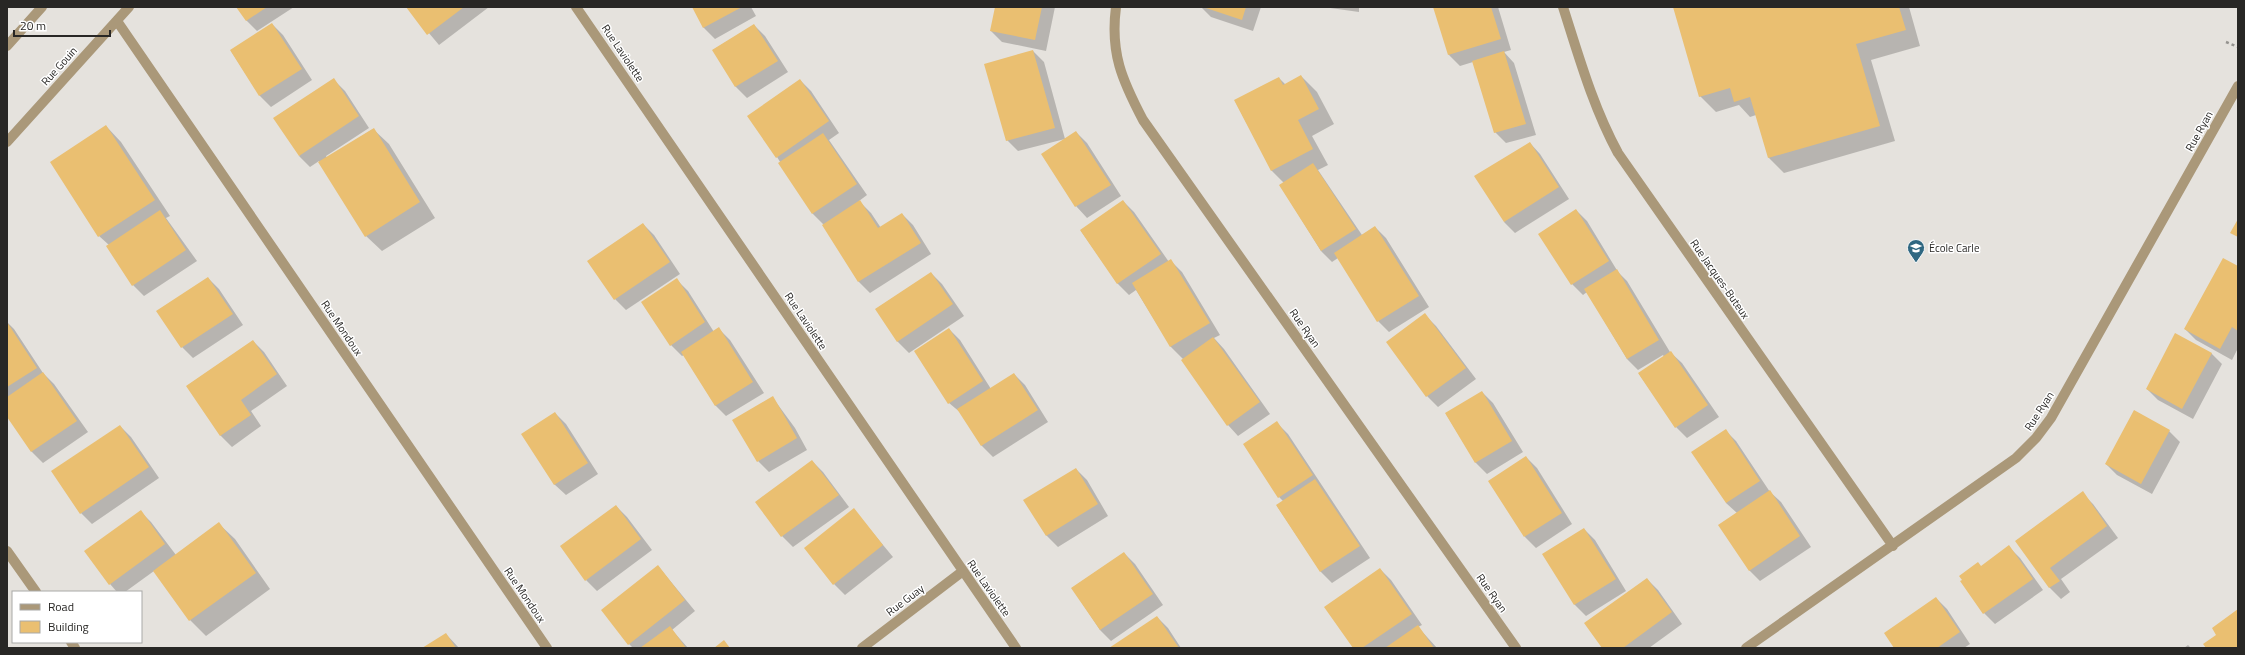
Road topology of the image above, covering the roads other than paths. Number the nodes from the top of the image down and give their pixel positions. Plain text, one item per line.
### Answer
1 (42, 7) edge
2 (129, 7) edge
3 (576, 7) edge
4 (1116, 7) edge
5 (1563, 7) edge
6 (116, 21) junction
7 (7, 46) edge
8 (2238, 86) edge
9 (7, 142) edge
10 (1893, 546) junction
11 (7, 551) edge
12 (963, 571) junction
13 (35, 591) edge
14 (547, 648) edge
15 (862, 648) edge
16 (1016, 648) edge
17 (1516, 648) edge
18 (1746, 648) edge

1 - 7 street
2 - 6 street, Rue Gouin
3 - 12 street, Rue Laviolette
4 - 17 street, Rue Ryan
5 - 10 street, Rue Jacques-Buteux
6 - 9 street, Rue Gouin
6 - 14 street, Rue Mondoux
8 - 10 street, Rue Ryan
10 - 18 street, Rue Ryan
11 - 13 street
12 - 15 street, Rue Guay
12 - 16 street, Rue Laviolette

